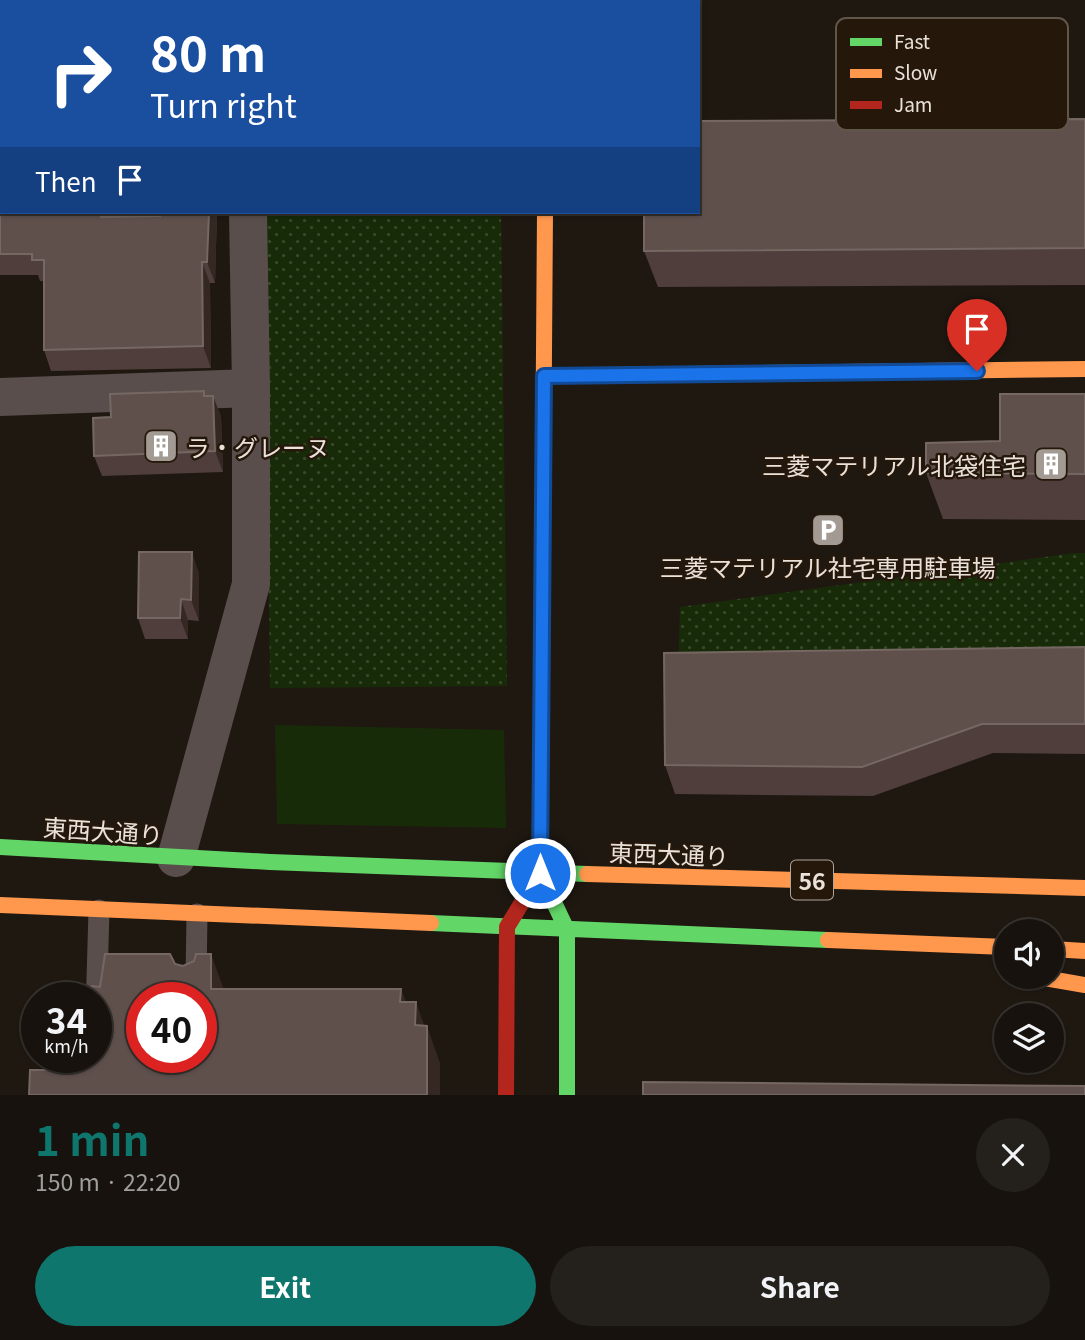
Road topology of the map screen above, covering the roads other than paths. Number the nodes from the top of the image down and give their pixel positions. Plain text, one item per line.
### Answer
1 (248, 214) edge
2 (545, 214) edge
3 (1085, 369) edge
4 (544, 376) junction
5 (251, 388) junction
6 (0, 397) edge
7 (0, 847) edge
8 (176, 858) junction
9 (1048, 871) dead end
10 (540, 873) junction
11 (999, 883) junction
12 (1085, 888) edge
13 (0, 905) edge
14 (99, 910) junction
15 (198, 914) junction
16 (507, 927) junction
17 (567, 930) junction
18 (865, 942) junction
19 (994, 947) edge
20 (1064, 950) edge
21 (1085, 951) edge
22 (955, 960) dead end
23 (1064, 981) edge
24 (97, 982) edge
25 (196, 982) edge
26 (1085, 985) edge
27 (506, 1095) edge
28 (567, 1095) edge

1 - 5 street
2 - 4 main road
3 - 4 main road
4 - 10 main road
5 - 6 street
5 - 8 street
7 - 8 main road, 東西大通り / 56
8 - 10 main road, 東西大通り / 56
9 - 11 main road
10 - 11 main road, 東西大通り / 56
10 - 16 main road
10 - 17 main road
11 - 12 main road, 東西大通り / 56
13 - 14 main road
14 - 15 main road
14 - 24 lane
15 - 16 main road
15 - 25 lane
16 - 17 main road
16 - 27 main road
17 - 18 main road
17 - 28 main road
18 - 19 main road
18 - 22 main road
20 - 21 main road
23 - 26 main road

